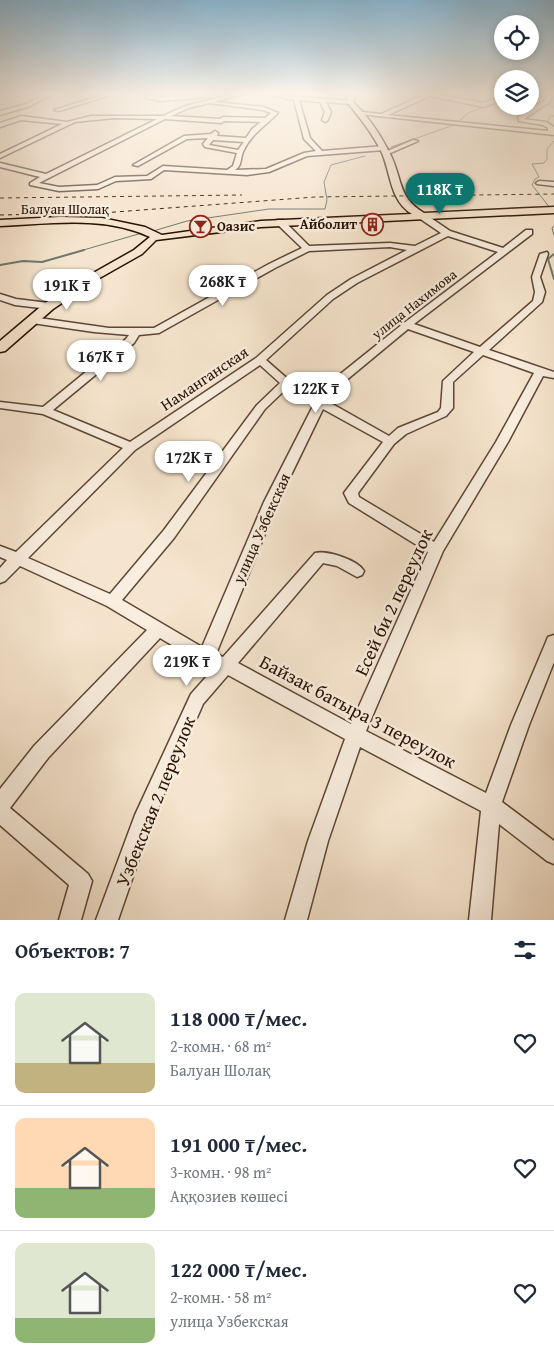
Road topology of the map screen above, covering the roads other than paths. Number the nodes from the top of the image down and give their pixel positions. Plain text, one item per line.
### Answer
1 (38, 137) edge
2 (127, 137) edge
3 (214, 137) junction
4 (249, 137) edge
5 (307, 137) edge
6 (377, 137) edge
7 (247, 140) junction
8 (415, 141) dead end
9 (385, 150) junction
10 (240, 152) junction
11 (320, 152) junction
12 (0, 156) edge
13 (136, 165) dead end
14 (0, 166) edge
15 (393, 170) junction
16 (230, 171) junction
17 (267, 171) junction
18 (275, 175) dead end
19 (547, 175) dead end
20 (48, 177) junction
21 (539, 183) dead end
22 (551, 184) edge
23 (401, 198) junction
24 (554, 210) edge
25 (422, 216) junction
26 (384, 218) junction
27 (280, 222) junction
28 (0, 223) edge
29 (224, 228) junction
30 (529, 232) dead end
31 (447, 233) junction
32 (158, 240) junction
33 (174, 244) junction
34 (307, 249) junction
35 (416, 249) junction
36 (505, 251) junction
37 (544, 254) dead end
38 (125, 260) joint
39 (0, 297) edge
40 (49, 306) junction
41 (32, 320) junction
42 (407, 325) junction
43 (135, 333) junction
44 (0, 348) edge
45 (482, 351) junction
46 (260, 360) junction
47 (547, 373) edge
48 (286, 383) junction
49 (320, 402) junction
50 (0, 405) edge
51 (46, 411) junction
52 (390, 441) junction
53 (131, 447) junction
54 (436, 550) junction
55 (0, 551) edge
56 (18, 558) junction
57 (357, 571) dead end
58 (0, 577) edge
59 (112, 602) junction
60 (157, 630) junction
61 (554, 642) edge
62 (206, 657) junction
63 (226, 665) junction
64 (355, 735) junction
65 (0, 805) edge
66 (491, 806) junction
67 (0, 812) edge
68 (554, 854) edge
69 (70, 920) edge
70 (107, 920) edge
71 (296, 920) edge
72 (480, 920) edge

1 - 12 street
2 - 20 street
3 - 7 street
3 - 10 street
3 - 13 street
4 - 7 street
5 - 11 street
6 - 9 main road
7 - 10 street
8 - 9 street
9 - 11 street
9 - 15 main road
10 - 16 street
11 - 17 street
14 - 20 street
15 - 23 main road
15 - 25 main road
16 - 17 street
16 - 20 street
17 - 18 street
19 - 22 street
21 - 22 street
23 - 25 main road
23 - 26 main road
24 - 25 main road
25 - 26 main road
25 - 31 street
26 - 27 main road
27 - 29 main road
27 - 34 street
28 - 32 main road, Балуан Шолақ
29 - 32 main road
29 - 33 main road
30 - 36 street, улица Нахимова
31 - 35 street, Наманганская
31 - 36 street
32 - 33 main road
32 - 33 main road
32 - 38 main road
34 - 35 street
34 - 43 street
35 - 46 street, Наманганская
36 - 42 street, улица Нахимова
37 - 45 street
38 - 40 main road
39 - 40 street
40 - 41 main road
41 - 43 street
41 - 44 main road
42 - 45 street
42 - 49 street, улица Нахимова
43 - 51 street
45 - 47 street
45 - 52 street
46 - 48 street
46 - 53 street, Наманганская
47 - 54 street, Есей би 2 переулок
48 - 49 street
48 - 59 street
49 - 52 street
49 - 62 street, улица Узбекская
50 - 51 street
51 - 53 street
52 - 54 street
53 - 56 street, Наманганская
54 - 64 street, Есей би 2 переулок
55 - 56 street, Байзак батыра 3 переулок
56 - 58 street, Наманганская
56 - 59 street, Байзак батыра 3 переулок
57 - 63 street, Узбекская 2 переулок
59 - 60 street, Байзак батыра 3 переулок
60 - 62 street, Байзак батыра 3 переулок
60 - 65 street
61 - 66 street
62 - 63 street, Байзак батыра 3 переулок
63 - 64 street, Байзак батыра 3 переулок
63 - 70 street, Узбекская 2 переулок
64 - 66 street, Байзак батыра 3 переулок
64 - 71 street, Есей би 2 переулок
66 - 68 street, Байзак батыра 3 переулок
66 - 72 street
67 - 69 street

